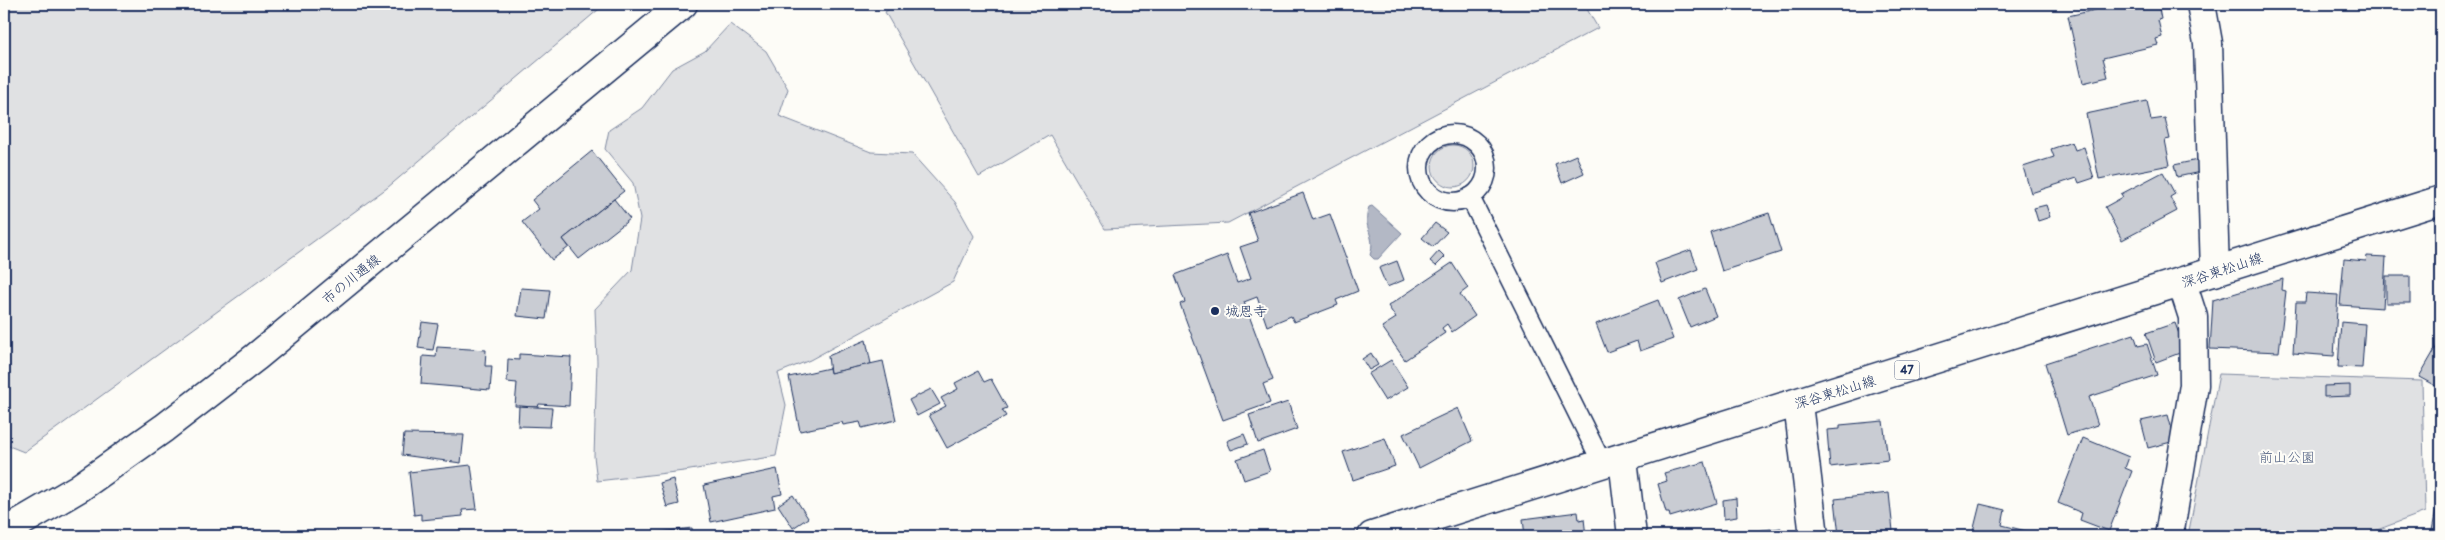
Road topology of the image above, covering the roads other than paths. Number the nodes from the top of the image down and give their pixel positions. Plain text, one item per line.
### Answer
1 (683, 4) edge
2 (2201, 4) edge
3 (1470, 197) dead end
4 (2441, 200) edge
5 (2215, 272) junction
6 (2182, 283) junction
7 (1798, 404) junction
8 (1613, 462) junction
9 (4, 532) edge
10 (1372, 536) edge
11 (1632, 536) edge
12 (1814, 536) edge
13 (2169, 536) edge

1 - 9 street, 市の川通線
2 - 5 street
3 - 8 lane
4 - 5 street, 深谷東松山線 / 47
5 - 6 street, 深谷東松山線 / 47
6 - 7 street, 深谷東松山線 / 47
6 - 13 street
7 - 8 street, 深谷東松山線 / 47
7 - 12 street
8 - 10 street, 深谷東松山線 / 47
8 - 11 street

